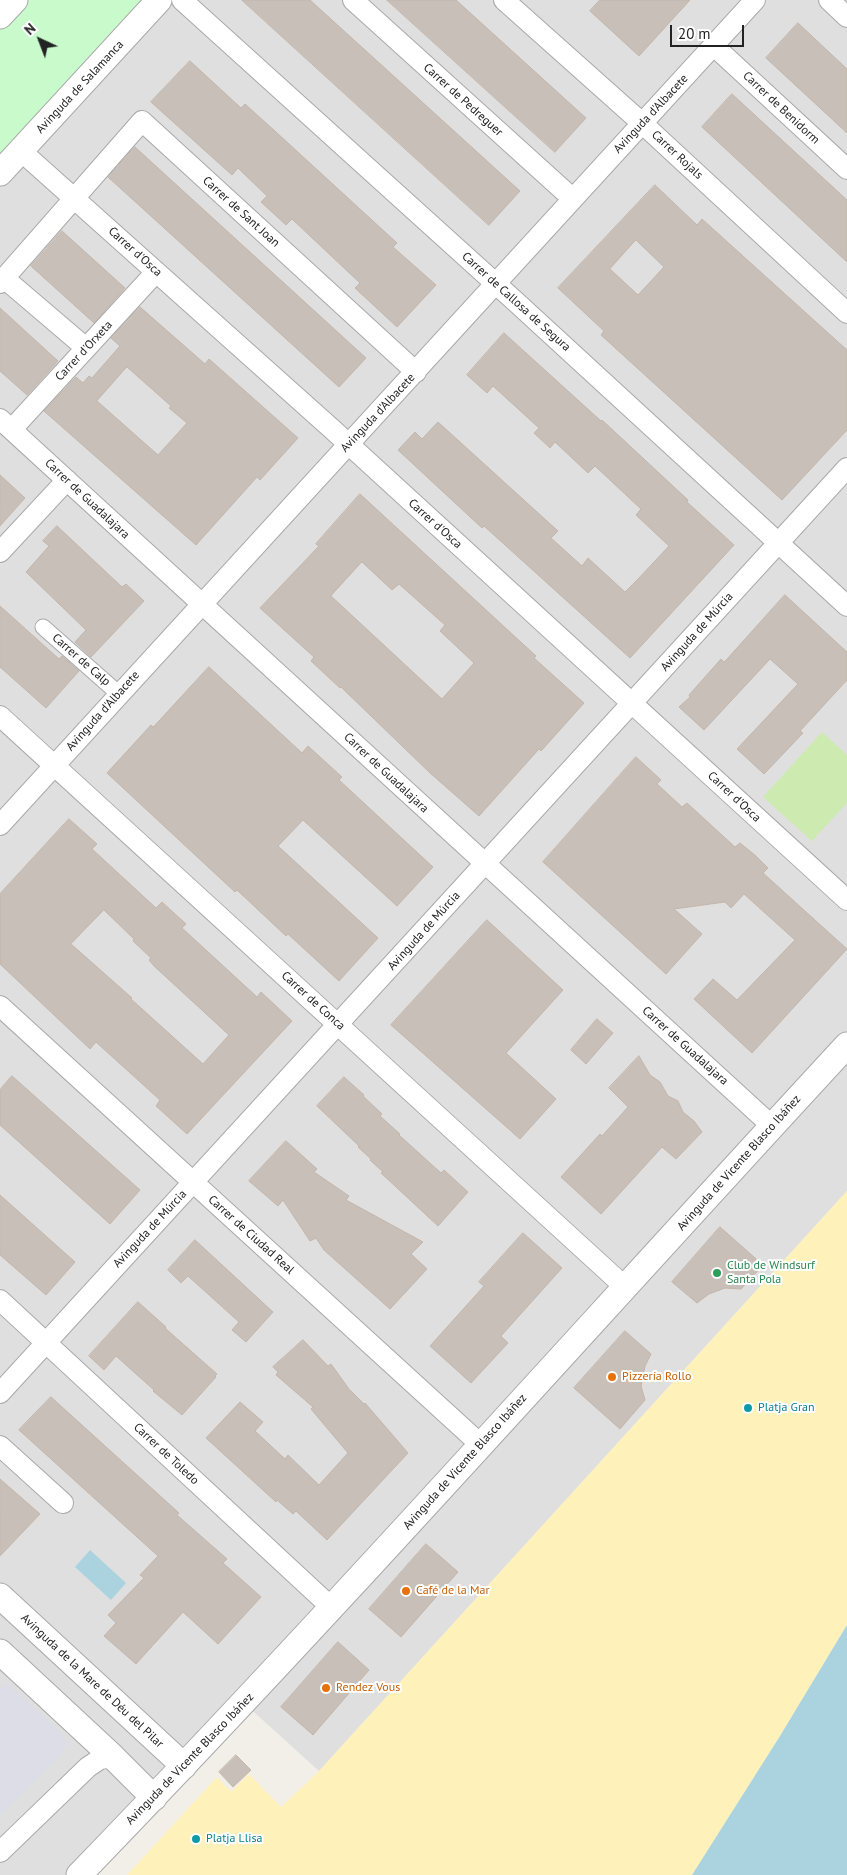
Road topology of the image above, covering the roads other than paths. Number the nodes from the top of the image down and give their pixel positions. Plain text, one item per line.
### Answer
1 (15, 0) edge
2 (159, 0) edge
3 (182, 0) edge
4 (353, 0) edge
5 (504, 0) edge
6 (755, 0) edge
7 (829, 0) edge
8 (0, 16) edge
9 (847, 17) edge
10 (714, 46) junction
11 (642, 124) junction
12 (20, 151) junction
13 (847, 169) edge
14 (0, 173) edge
15 (74, 199) junction
16 (574, 199) junction
17 (156, 272) junction
18 (2, 281) edge
19 (496, 284) junction
20 (847, 312) edge
21 (86, 348) junction
22 (416, 372) junction
23 (6, 424) edge
24 (349, 445) junction
25 (847, 468) edge
26 (67, 480) junction
27 (778, 542) junction
28 (0, 552) edge
29 (202, 604) junction
30 (847, 606) edge
31 (43, 627) dead end
32 (119, 694) junction
33 (633, 703) junction
34 (0, 716) edge
35 (55, 765) junction
36 (0, 826) edge
37 (486, 864) junction
38 (847, 900) edge
39 (0, 1006) edge
40 (339, 1025) junction
41 (847, 1045) edge
42 (772, 1126) junction
43 (193, 1182) junction
44 (625, 1287) junction
45 (0, 1300) edge
46 (46, 1342) junction
47 (0, 1393) edge
48 (480, 1444) junction
49 (0, 1446) edge
50 (63, 1503) dead end
51 (0, 1596) edge
52 (332, 1608) junction
53 (0, 1652) edge
54 (113, 1757) junction
55 (184, 1766) junction
56 (154, 1798) junction
57 (0, 1852) edge
58 (79, 1875) edge

1 - 8 street
2 - 12 street, Avinguda de Salamanca
3 - 19 street, Carrer de Callosa de Segura
4 - 16 street, Carrer de Pedreguer
5 - 11 street, Carrer Rojals
6 - 10 street, Avinguda d'Albacete
7 - 9 street
10 - 11 street, Avinguda d'Albacete
10 - 13 street, Carrer de Benidorm
11 - 16 street, Avinguda d'Albacete
11 - 20 street, Carrer Rojals
12 - 14 street, Avinguda de Salamanca
12 - 15 street, Carrer d'Osca
15 - 17 street, Carrer d'Osca
15 - 18 street
15 - 22 street, Carrer de Sant Joan
16 - 19 street, Avinguda d'Albacete
17 - 21 street, Carrer d'Orxeta
17 - 24 street, Carrer d'Osca
18 - 21 street
19 - 22 street, Avinguda d'Albacete
19 - 27 street, Carrer de Callosa de Segura
21 - 23 street, Carrer d'Orxeta
22 - 24 street, Avinguda d'Albacete
23 - 26 street, Carrer de Guadalajara
24 - 29 street, Avinguda d'Albacete
24 - 33 street, Carrer d'Osca
25 - 27 street, Avinguda de Múrcia
26 - 28 street
26 - 29 street, Carrer de Guadalajara
27 - 30 street, Carrer de Callosa de Segura
27 - 33 street, Avinguda de Múrcia
29 - 32 street, Avinguda d'Albacete
29 - 37 street, Carrer de Guadalajara
31 - 32 street, Carrer de Calp
32 - 35 street, Avinguda d'Albacete
33 - 37 street, Avinguda de Múrcia
33 - 38 street, Carrer d'Osca
34 - 35 street, Carrer de Conca
35 - 36 street, Avinguda d'Albacete
35 - 40 street, Carrer de Conca
37 - 40 street, Avinguda de Múrcia
37 - 42 street, Carrer de Guadalajara
39 - 43 street, Carrer de Ciudad Real
40 - 43 street, Avinguda de Múrcia
40 - 44 street, Carrer de Conca
41 - 42 street, Avinguda de Vicente Blasco Ibáñez
42 - 44 street, Avinguda de Vicente Blasco Ibáñez
43 - 46 street, Avinguda de Múrcia
43 - 48 street, Carrer de Ciudad Real
44 - 48 street, Avinguda de Vicente Blasco Ibáñez
45 - 46 street, Carrer de Toledo
46 - 47 street, Avinguda de Múrcia
46 - 52 street, Carrer de Toledo
48 - 52 street, Avinguda de Vicente Blasco Ibáñez
49 - 50 street
51 - 55 street, Avinguda de la Mare de Déu del Pilar
52 - 55 street, Avinguda de Vicente Blasco Ibáñez
53 - 54 street
54 - 56 street
54 - 57 street
55 - 56 street, Avinguda de Vicente Blasco Ibáñez
56 - 58 street, Avinguda de Vicente Blasco Ibáñez

